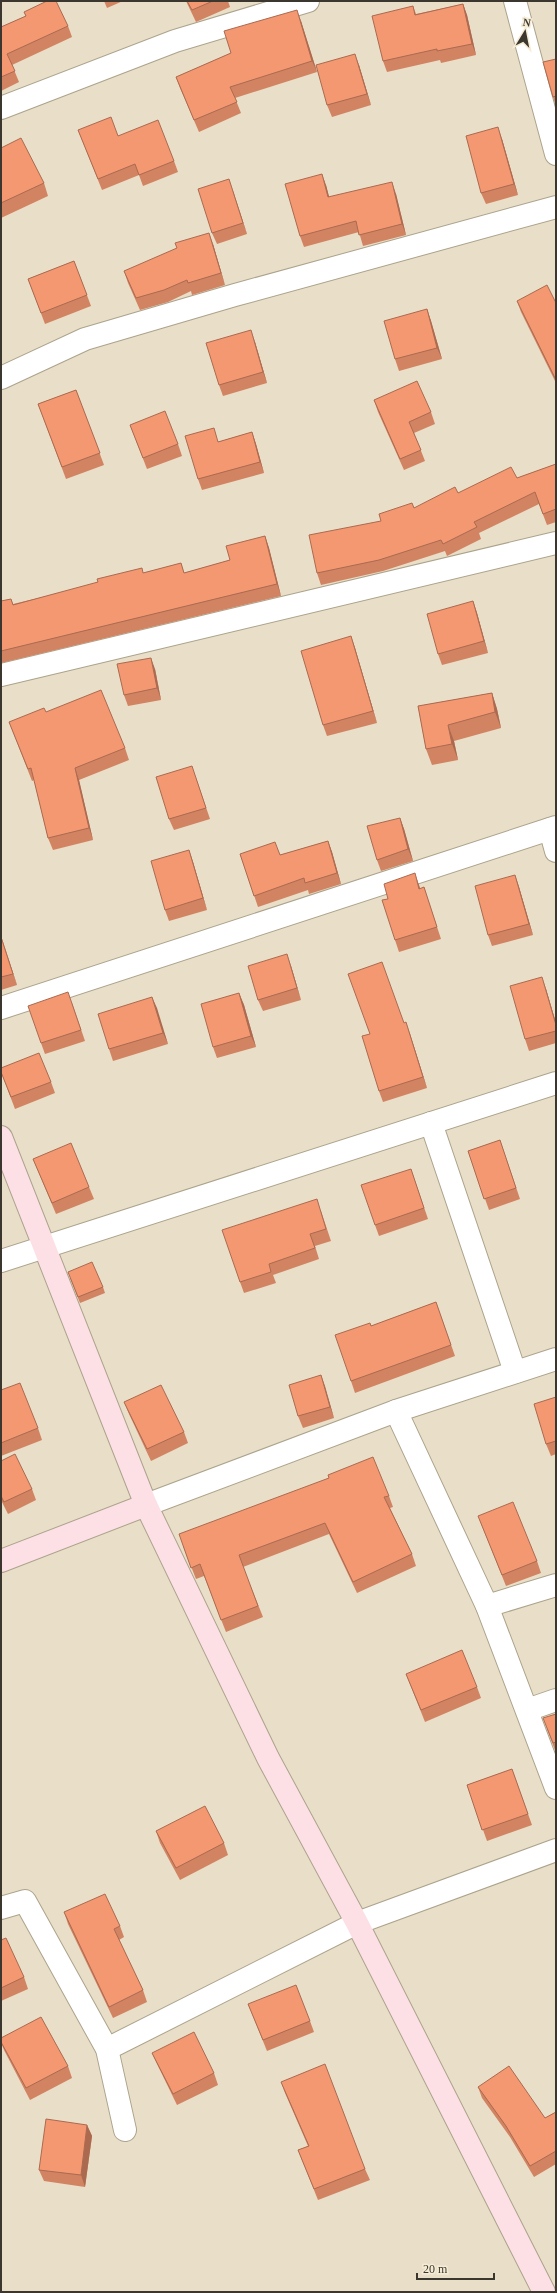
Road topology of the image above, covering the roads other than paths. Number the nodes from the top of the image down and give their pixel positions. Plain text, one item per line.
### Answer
1 (308, 1) edge
2 (515, 1) edge
3 (1, 108) edge
4 (556, 154) edge
5 (556, 207) edge
6 (1, 378) edge
7 (556, 543) edge
8 (1, 675) edge
9 (553, 828) edge
10 (556, 851) edge
11 (1, 1008) edge
12 (556, 1083) edge
13 (431, 1123) junction
14 (1, 1137) edge
15 (43, 1247) junction
16 (1, 1261) edge
17 (556, 1359) edge
18 (515, 1372) junction
19 (396, 1411) junction
20 (146, 1505) junction
21 (1, 1561) edge
22 (556, 1585) edge
23 (487, 1606) junction
24 (556, 1700) edge
25 (528, 1710) junction
26 (556, 1788) edge
27 (556, 1850) edge
28 (1, 1908) edge
29 (356, 1923) junction
30 (107, 2049) junction
31 (125, 2130) dead end
32 (544, 2292) edge

1 - 3 street
2 - 4 street
5 - 6 street
7 - 8 street
9 - 10 street
9 - 11 street
12 - 13 street
13 - 15 street
13 - 18 street
14 - 15 street
15 - 16 street
15 - 20 street
17 - 18 street
18 - 19 street
19 - 20 street
19 - 23 street
20 - 21 street
20 - 29 street
22 - 23 street
23 - 25 street
24 - 25 street
25 - 26 street
27 - 29 street
28 - 30 street
29 - 30 street
29 - 32 street
30 - 31 street

